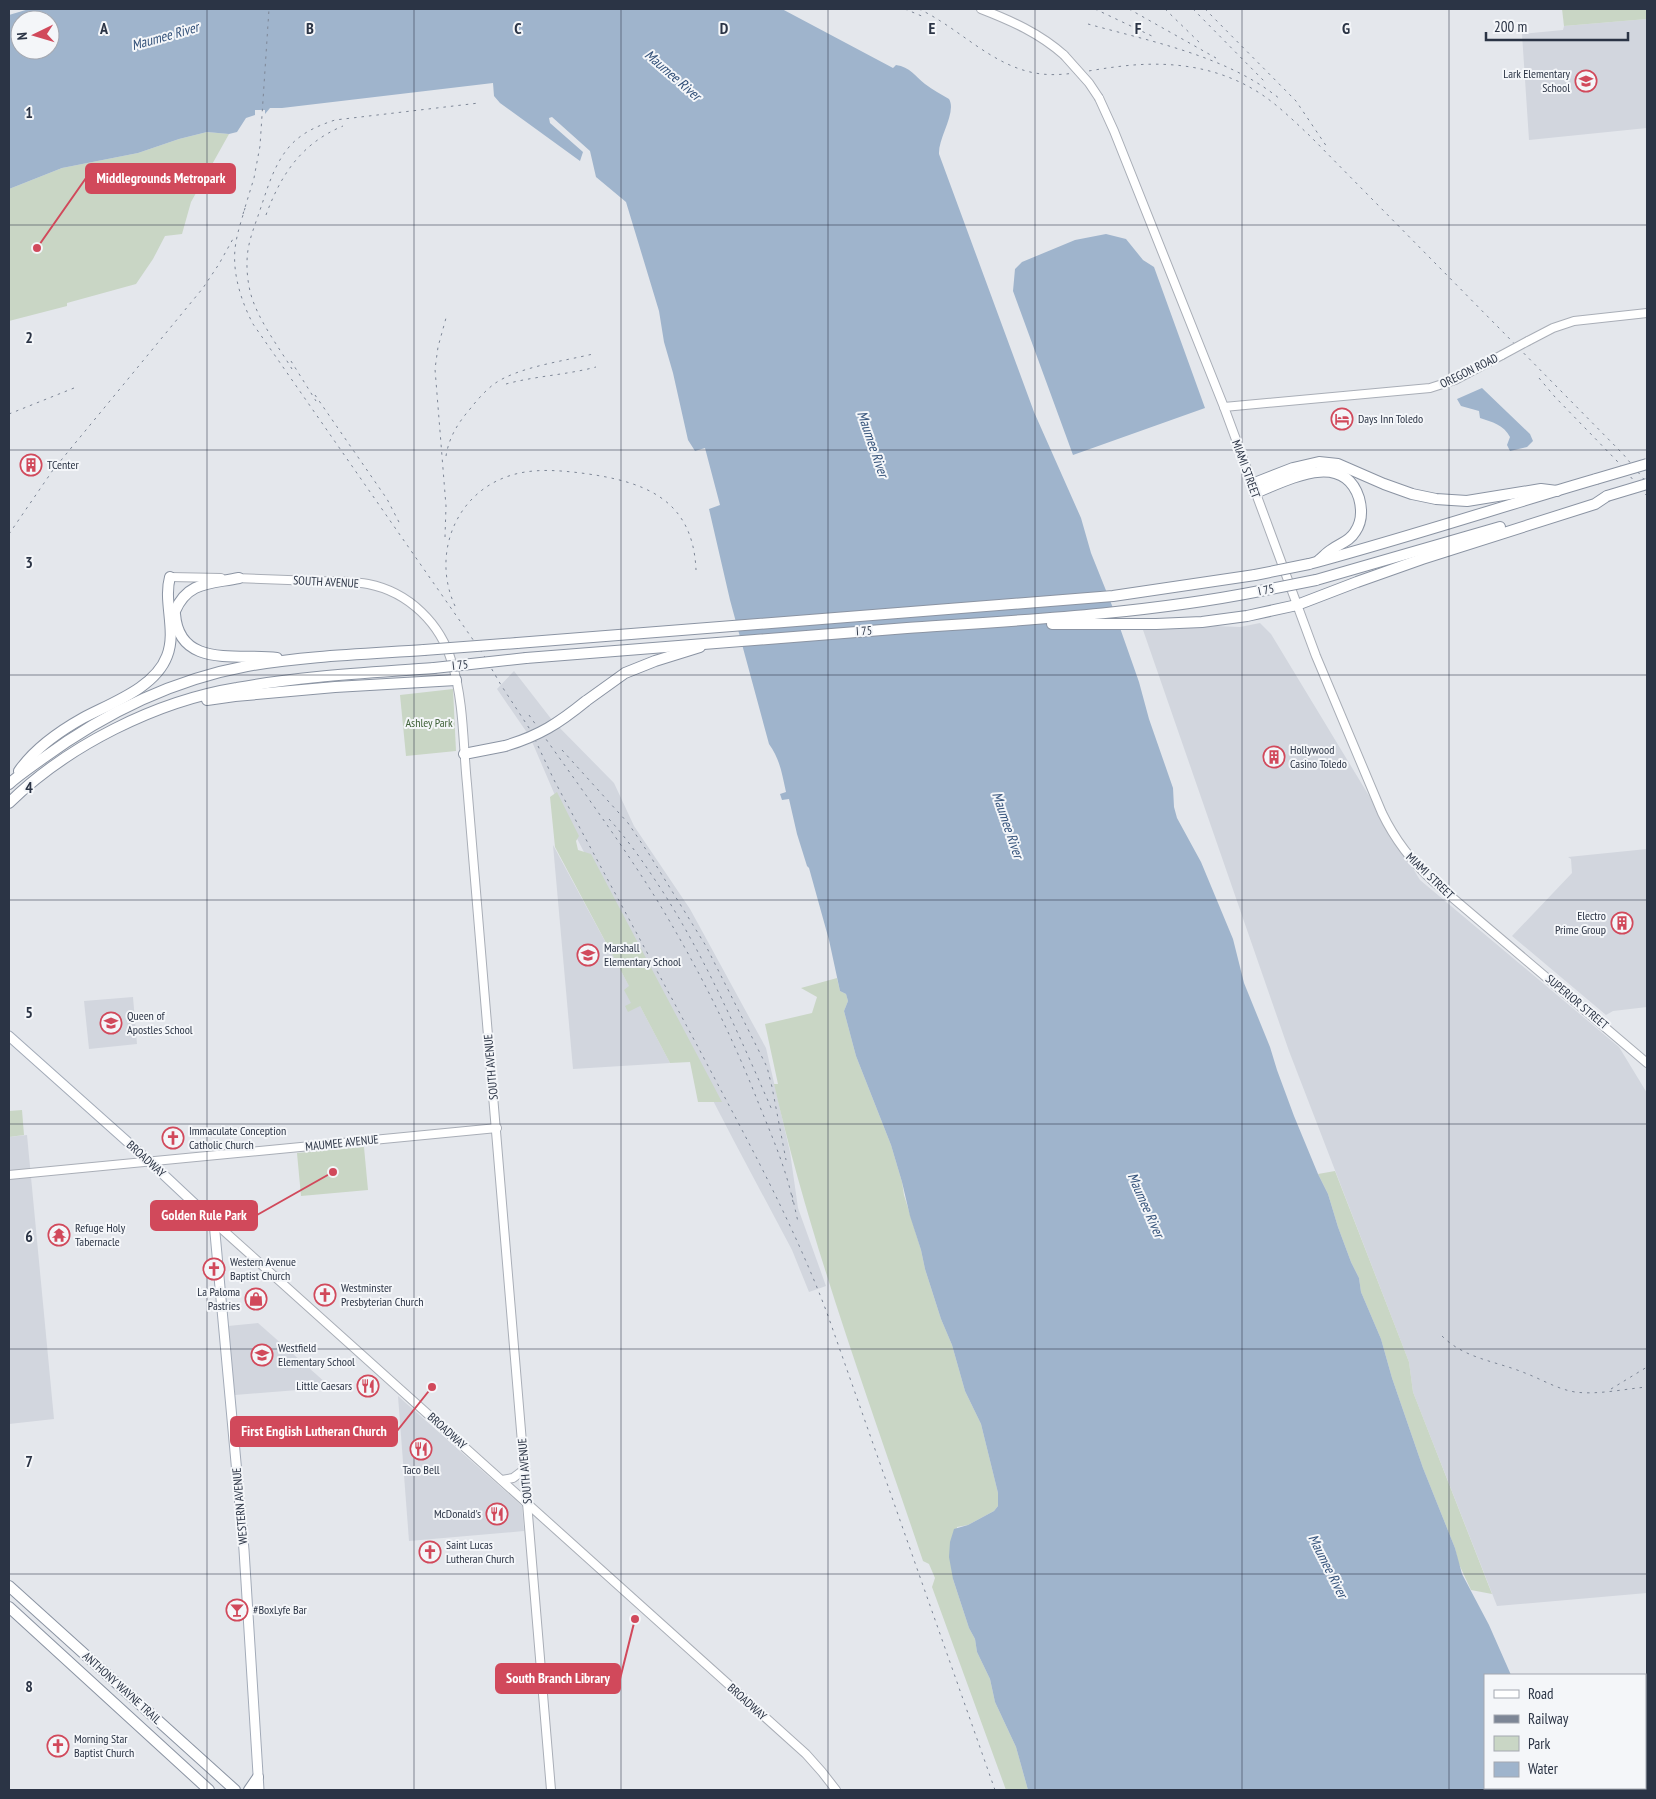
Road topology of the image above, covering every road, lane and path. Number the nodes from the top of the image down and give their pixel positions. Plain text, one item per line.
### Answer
1 (981, 9) edge
2 (1647, 313) edge
3 (1224, 407) junction
4 (1647, 464) edge
5 (1647, 484) edge
6 (1253, 488) junction
7 (1557, 491) junction
8 (1607, 496) junction
9 (1314, 562) junction
10 (170, 576) junction
11 (238, 578) junction
12 (1297, 605) junction
13 (175, 611) junction
14 (971, 624) junction
15 (718, 641) junction
16 (292, 660) junction
17 (456, 680) junction
18 (131, 721) junction
19 (464, 754) junction
20 (11, 782) edge
21 (10, 801) edge
22 (1506, 942) joint
23 (9, 1036) edge
24 (1647, 1063) edge
25 (497, 1128) junction
26 (149, 1161) junction
27 (9, 1175) edge
28 (214, 1222) junction
29 (525, 1469) junction
30 (502, 1480) junction
31 (528, 1504) junction
32 (9, 1586) edge
33 (9, 1608) edge
34 (258, 1777) junction
35 (209, 1790) edge
36 (235, 1790) edge
37 (249, 1790) edge
38 (259, 1790) edge
39 (552, 1790) edge
40 (836, 1790) edge

1 - 3 street, MIAMI STREET, bridge
2 - 3 street, OREGON ROAD, bridge
3 - 6 street, MIAMI STREET
4 - 7 highway, I 75, bridge
5 - 8 highway, I 75 / I 75, bridge
6 - 7 highway
6 - 9 highway
6 - 12 street, MIAMI STREET
7 - 9 highway, I 75
8 - 12 highway
8 - 14 highway, I 75 / I 75, bridge
9 - 16 highway, I 75, bridge
10 - 11 street, SOUTH AVENUE
10 - 13 highway
10 - 20 highway
11 - 13 highway
11 - 17 street, SOUTH AVENUE
12 - 14 highway
12 - 22 street, MIAMI STREET
13 - 16 highway
14 - 15 highway, I 75 / I 75
15 - 18 highway, I 75 / I 75, bridge
15 - 19 highway, bridge
16 - 20 highway, I 75
17 - 18 highway
17 - 19 street, SOUTH AVENUE
18 - 21 highway, I 75 / I 75
19 - 25 street, SOUTH AVENUE
22 - 24 street, SUPERIOR STREET
23 - 26 main road, BROADWAY
25 - 26 street, MAUMEE AVENUE
25 - 29 street, SOUTH AVENUE
26 - 27 street, MAUMEE AVENUE
26 - 28 main road, BROADWAY
28 - 30 street, BROADWAY
28 - 34 main road, WESTERN AVENUE
29 - 30 street
29 - 31 street, SOUTH AVENUE
30 - 31 street, BROADWAY
31 - 39 street, SOUTH AVENUE
31 - 40 street, BROADWAY
32 - 36 highway, ANTHONY WAYNE TRAIL
33 - 35 highway, ANTHONY WAYNE TRAIL
34 - 37 highway
34 - 38 main road, WESTERN AVENUE

